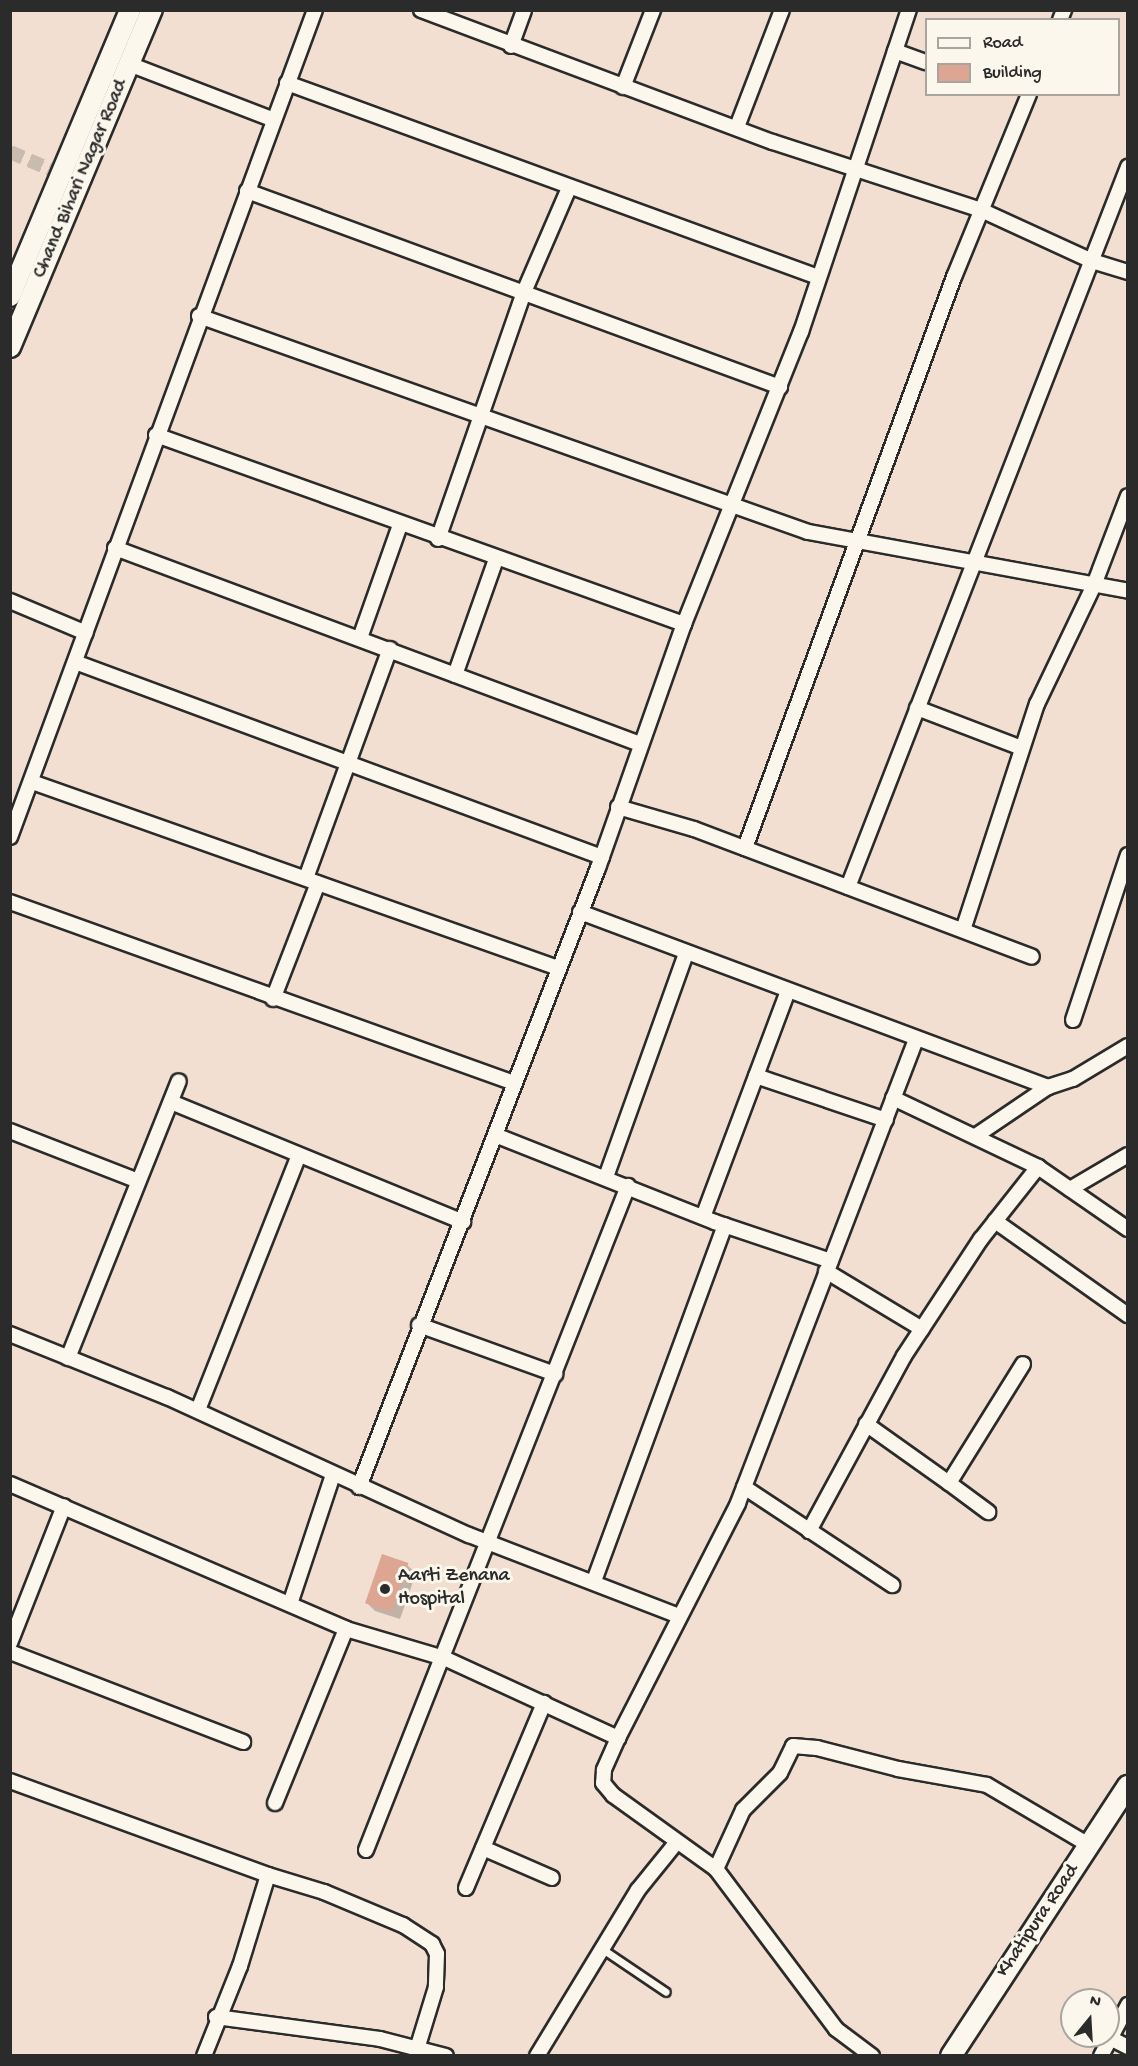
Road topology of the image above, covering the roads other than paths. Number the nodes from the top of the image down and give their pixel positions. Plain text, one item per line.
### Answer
1 (130, 10) edge
2 (152, 10) edge
3 (315, 10) edge
4 (421, 10) edge
5 (524, 10) edge
6 (653, 10) edge
7 (782, 10) edge
8 (909, 10) edge
9 (511, 46) junction
10 (895, 51) junction
11 (925, 61) edge
12 (129, 64) junction
13 (287, 83) junction
14 (623, 87) junction
15 (1024, 96) edge
16 (274, 120) junction
17 (737, 127) junction
18 (1128, 167) edge
19 (853, 169) junction
20 (569, 188) junction
21 (247, 191) junction
22 (981, 210) junction
23 (1092, 261) junction
24 (1128, 272) edge
25 (818, 277) junction
26 (524, 292) junction
27 (10, 296) edge
28 (199, 316) junction
29 (10, 348) edge
30 (780, 387) junction
31 (478, 417) junction
32 (156, 435) junction
33 (1128, 496) edge
34 (733, 507) junction
35 (400, 525) junction
36 (438, 538) junction
37 (855, 540) junction
38 (115, 548) junction
39 (496, 559) junction
40 (974, 563) junction
41 (1094, 585) junction
42 (1128, 591) edge
43 (10, 601) edge
44 (684, 624) junction
45 (86, 633) junction
46 (360, 638) junction
47 (390, 649) junction
48 (75, 662) junction
49 (454, 675) junction
50 (917, 708) junction
51 (640, 744) junction
52 (1022, 748) junction
53 (348, 764) junction
54 (32, 782) junction
55 (618, 807) junction
56 (10, 837) edge
57 (745, 848) junction
58 (1128, 855) edge
59 (602, 857) junction
60 (312, 880) junction
61 (848, 887) junction
62 (10, 902) edge
63 (580, 912) junction
64 (963, 930) junction
65 (686, 953) junction
66 (1032, 957) dead end
67 (558, 968) junction
68 (788, 991) junction
69 (273, 999) junction
70 (1073, 1020) dead end
71 (916, 1039) junction
72 (1128, 1046) edge
73 (756, 1076) junction
74 (179, 1081) dead end
75 (514, 1083) junction
76 (1047, 1087) junction
77 (893, 1098) junction
78 (171, 1102) junction
79 (886, 1120) junction
80 (10, 1131) edge
81 (495, 1135) junction
82 (977, 1135) junction
83 (299, 1155) junction
84 (1128, 1155) edge
85 (1038, 1167) junction
86 (606, 1177) junction
87 (138, 1181) junction
88 (628, 1186) junction
89 (1070, 1189) junction
90 (703, 1217) junction
91 (995, 1221) junction
92 (463, 1222) junction
93 (725, 1225) junction
94 (1128, 1229) edge
95 (828, 1266) junction
96 (1128, 1315) edge
97 (419, 1325) junction
98 (922, 1329) junction
99 (10, 1334) edge
100 (68, 1358) junction
101 (1023, 1364) dead end
102 (555, 1374) junction
103 (198, 1410) junction
104 (866, 1424) junction
105 (333, 1475) junction
106 (10, 1484) edge
107 (950, 1484) junction
108 (358, 1487) junction
109 (744, 1487) junction
110 (64, 1506) junction
111 (988, 1512) dead end
112 (810, 1531) junction
113 (486, 1541) junction
114 (594, 1581) junction
115 (892, 1585) dead end
116 (290, 1604) junction
117 (679, 1616) junction
118 (345, 1629) junction
119 (10, 1643) edge
120 (10, 1652) edge
121 (444, 1659) junction
122 (544, 1703) junction
123 (618, 1738) junction
124 (243, 1742) dead end
125 (10, 1781) edge
126 (1128, 1786) edge
127 (275, 1803) dead end
128 (676, 1843) junction
129 (1089, 1845) junction
130 (483, 1848) junction
131 (366, 1850) dead end
132 (716, 1869) junction
133 (268, 1875) junction
134 (552, 1878) dead end
135 (466, 1888) dead end
136 (601, 1948) junction
137 (666, 1992) dead end
138 (1128, 2005) edge
139 (216, 2017) junction
140 (1120, 2020) edge
141 (418, 2046) junction
142 (204, 2055) edge
143 (443, 2055) edge
144 (537, 2055) edge
145 (872, 2055) edge
146 (951, 2055) edge

1 - 27 street, Chand Bihari Nagar Road
2 - 12 street, Chand Bihari Nagar Road
3 - 13 street
4 - 9 street
5 - 9 street
6 - 14 street
7 - 17 street
8 - 10 street
9 - 14 street
10 - 11 street
10 - 19 street
12 - 16 street
12 - 29 street, Chand Bihari Nagar Road
13 - 16 street
13 - 20 street
14 - 17 street
15 - 22 street
16 - 21 street
17 - 19 street
18 - 23 street
19 - 22 street
19 - 25 street
20 - 25 street
20 - 26 street
21 - 26 street
21 - 28 street
22 - 23 street
22 - 37 street
23 - 24 street
23 - 40 street
25 - 30 street
26 - 30 street
26 - 31 street
28 - 31 street
28 - 32 street
30 - 34 street
31 - 34 street
31 - 36 street
32 - 35 street
32 - 38 street
33 - 41 street
34 - 37 street
34 - 44 street
35 - 36 street
35 - 46 street
36 - 39 street
37 - 40 street
37 - 57 street
38 - 45 street
38 - 46 street
39 - 44 street
39 - 49 street
40 - 41 street
40 - 50 street
41 - 42 street
41 - 52 street
43 - 45 street
44 - 51 street
45 - 48 street
46 - 47 street
47 - 49 street
47 - 53 street
48 - 53 street
48 - 54 street
49 - 51 street
50 - 52 street
50 - 61 street
51 - 55 street
52 - 64 street
53 - 59 street
53 - 60 street
54 - 56 street
54 - 60 street
55 - 57 street
55 - 59 street
57 - 61 street
58 - 70 street
59 - 63 street
60 - 67 street
60 - 69 street
61 - 64 street
62 - 69 street
63 - 65 street
63 - 67 street
64 - 66 street
65 - 68 street
65 - 86 street
67 - 75 street
68 - 71 street
68 - 73 street
69 - 75 street
71 - 76 street
71 - 77 street
72 - 76 street
73 - 79 street
73 - 90 street
74 - 78 street
75 - 81 street
76 - 82 street
77 - 79 street
77 - 82 street
78 - 83 street
78 - 87 street
79 - 95 street
80 - 87 street
81 - 86 street
81 - 92 street
82 - 85 street
83 - 92 street
83 - 103 street
84 - 89 street
85 - 89 street
85 - 91 street
86 - 88 street
87 - 100 street
88 - 90 street
88 - 102 street
89 - 94 street
90 - 93 street
91 - 96 street
91 - 98 street
92 - 97 street
93 - 95 street
93 - 114 street
95 - 98 street
95 - 109 street
97 - 102 street
97 - 108 street
98 - 104 street
99 - 100 street
100 - 103 street
101 - 107 street
102 - 113 street
103 - 105 street
104 - 107 street
104 - 112 street
105 - 108 street
105 - 116 street
106 - 110 street
107 - 111 street
108 - 113 street
109 - 112 street
109 - 117 street
110 - 116 street
110 - 119 street
112 - 115 street
113 - 114 street
113 - 121 street
114 - 117 street
116 - 118 street
117 - 123 street
118 - 121 street
118 - 127 street
120 - 124 street
121 - 122 street
121 - 131 street
122 - 123 street
122 - 130 street
123 - 128 street
125 - 133 street
126 - 129 street, Khatipura Road
128 - 132 street
128 - 136 street
129 - 132 street
129 - 146 street, Khatipura Road
130 - 134 street
130 - 135 street
132 - 145 street
133 - 139 street
133 - 141 street
136 - 137 lane
136 - 144 street
138 - 140 street
139 - 141 street
139 - 142 street
141 - 143 street

